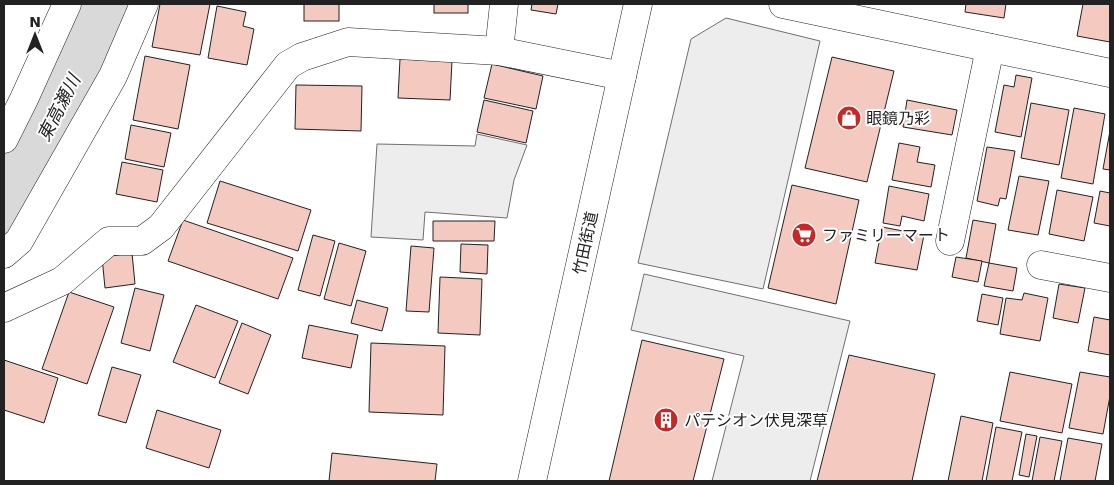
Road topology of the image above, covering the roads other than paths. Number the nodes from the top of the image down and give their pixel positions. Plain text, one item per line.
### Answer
1 (67, 4) edge
2 (144, 4) edge
3 (504, 4) edge
4 (638, 4) edge
5 (783, 4) edge
6 (990, 48) junction
7 (499, 51) junction
8 (1110, 73) edge
9 (622, 76) junction
10 (4, 139) edge
11 (950, 241) dead end
12 (4, 254) edge
13 (1041, 265) dead end
14 (1110, 278) edge
15 (4, 308) edge
16 (532, 481) edge

1 - 10 main road
2 - 12 main road
3 - 7 main road
4 - 9 main road, 竹田街道
5 - 6 main road
6 - 8 main road
6 - 11 main road
7 - 9 main road
7 - 15 main road
9 - 16 main road, 竹田街道
13 - 14 main road

